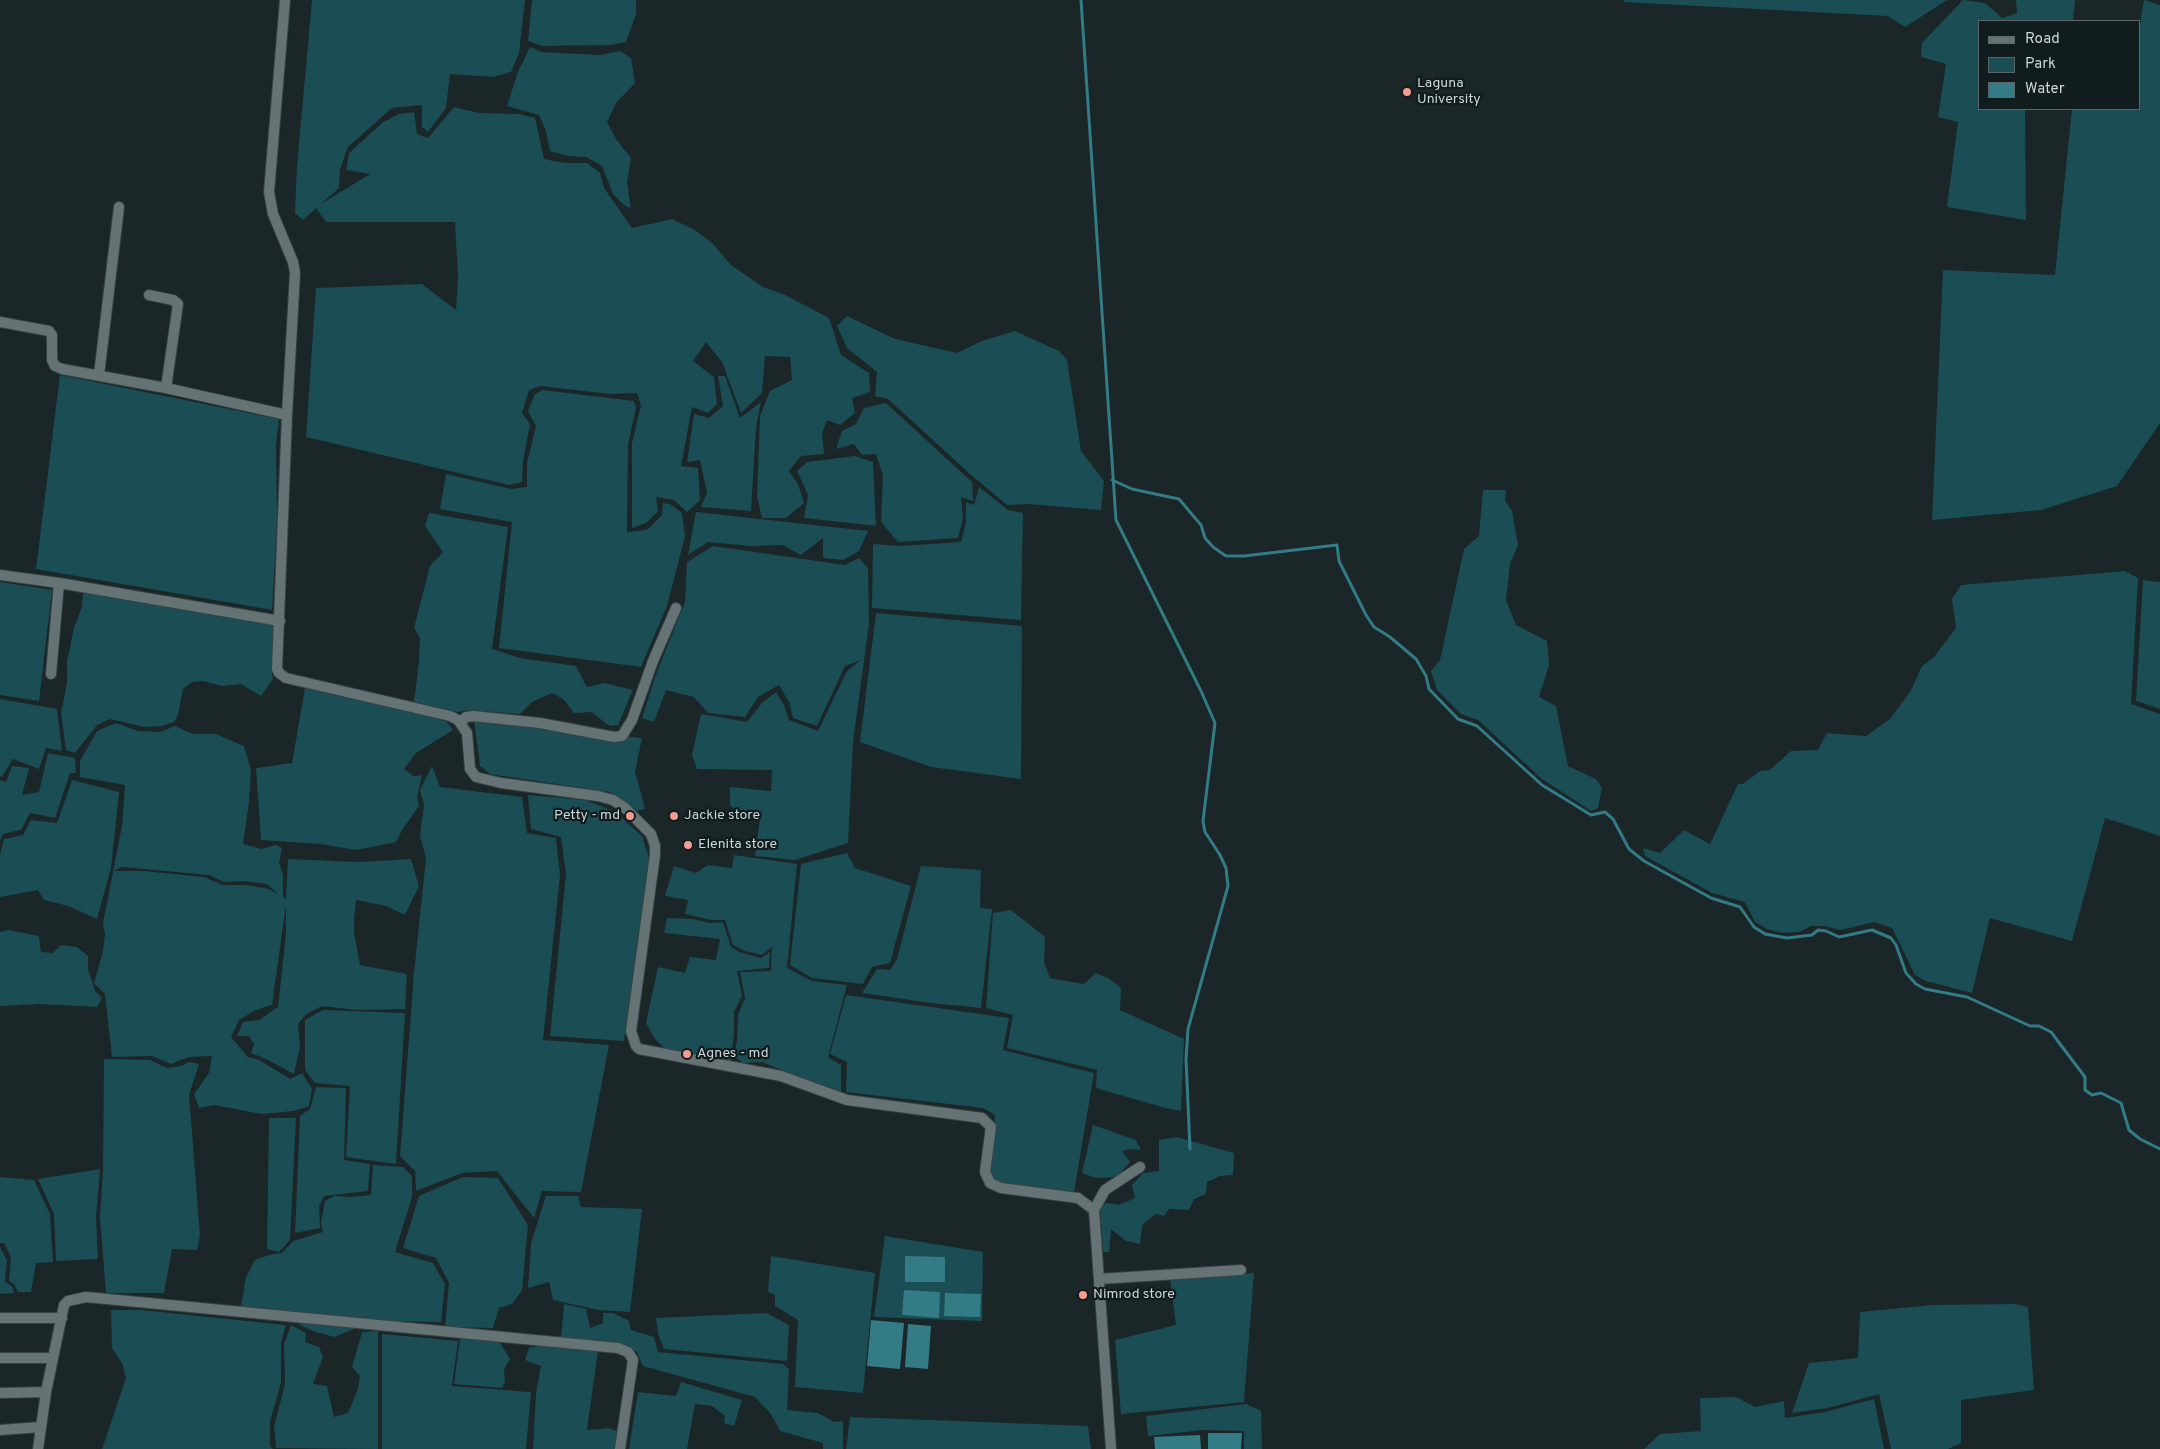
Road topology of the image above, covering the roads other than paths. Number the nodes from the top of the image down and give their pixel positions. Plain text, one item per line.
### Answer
1 (285, 0) edge
2 (119, 207) dead end
3 (149, 295) dead end
4 (0, 322) edge
5 (99, 374) junction
6 (166, 388) junction
7 (287, 415) junction
8 (0, 575) edge
9 (59, 583) junction
10 (676, 608) dead end
11 (280, 620) junction
12 (51, 674) dead end
13 (461, 722) junction
14 (1140, 1167) dead end
15 (1094, 1210) junction
16 (1241, 1270) dead end
17 (1100, 1279) junction
18 (0, 1318) edge
19 (62, 1318) junction
20 (0, 1358) edge
21 (54, 1358) junction
22 (46, 1392) junction
23 (0, 1393) edge
24 (41, 1428) junction
25 (0, 1430) edge
26 (38, 1449) edge
27 (620, 1449) edge
28 (1111, 1449) edge

1 - 7 street
2 - 5 street
3 - 6 street
4 - 5 street
5 - 6 street
6 - 7 street
7 - 11 street
8 - 9 street
9 - 11 street
9 - 12 street
10 - 13 street
11 - 13 street
13 - 15 street
14 - 15 street
15 - 17 street
16 - 17 street
17 - 28 street
18 - 19 street
19 - 21 street
19 - 27 street
20 - 21 street
21 - 22 street
22 - 23 street
22 - 24 street
24 - 25 street
24 - 26 street

